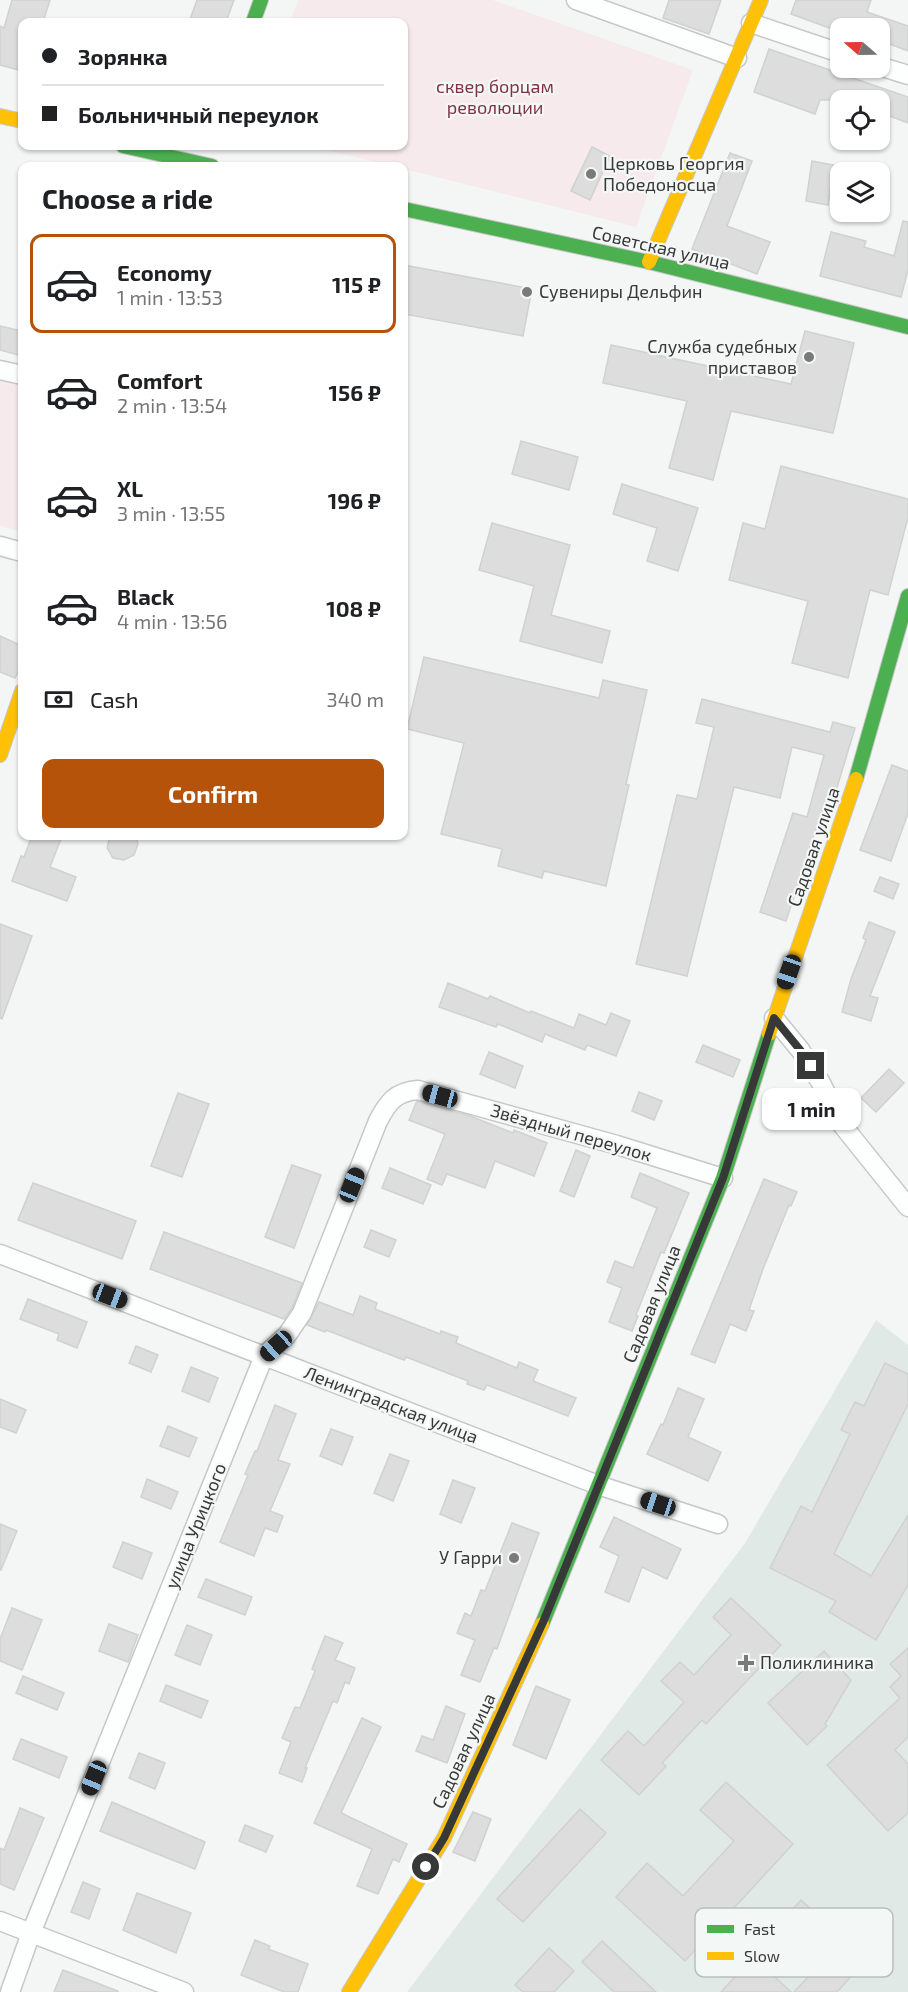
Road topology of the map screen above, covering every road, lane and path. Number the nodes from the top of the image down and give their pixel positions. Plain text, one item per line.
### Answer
1 (261, 0) edge
2 (576, 0) edge
3 (761, 0) edge
4 (254, 18) edge
5 (751, 23) junction
6 (830, 50) edge
7 (737, 58) junction
8 (890, 69) edge
9 (908, 75) edge
10 (0, 116) edge
11 (18, 120) edge
12 (142, 150) edge
13 (200, 162) edge
14 (408, 209) edge
15 (649, 262) junction
16 (908, 327) edge
17 (0, 370) edge
18 (18, 374) edge
19 (0, 546) edge
20 (18, 551) edge
21 (908, 596) edge
22 (18, 703) edge
23 (0, 755) edge
24 (774, 1018) junction
25 (418, 1090) joint
26 (723, 1178) junction
27 (908, 1207) edge
28 (0, 1254) edge
29 (264, 1356) junction
30 (598, 1485) junction
31 (718, 1524) dead end
32 (0, 1921) edge
33 (31, 1933) junction
34 (10, 1992) edge
35 (184, 1992) edge
36 (349, 1992) edge

1 - 4 street
2 - 7 street
3 - 5 street
5 - 6 street
5 - 7 street
7 - 15 street
8 - 9 street
10 - 11 street
12 - 13 street
14 - 15 street, Советская улица
15 - 16 street, Советская улица
17 - 18 street
19 - 20 street
21 - 24 street, Садовая улица
22 - 23 street
24 - 26 street, Садовая улица
24 - 27 street
25 - 26 street, Звёздный переулок
25 - 29 street, улица Урицкого
26 - 30 street, Садовая улица
28 - 29 street, Ленинградская улица
29 - 30 street, Ленинградская улица
29 - 33 street, улица Урицкого
30 - 31 street, Ленинградская улица
30 - 36 street, Садовая улица
32 - 33 street
33 - 34 street, улица Урицкого
33 - 35 street

